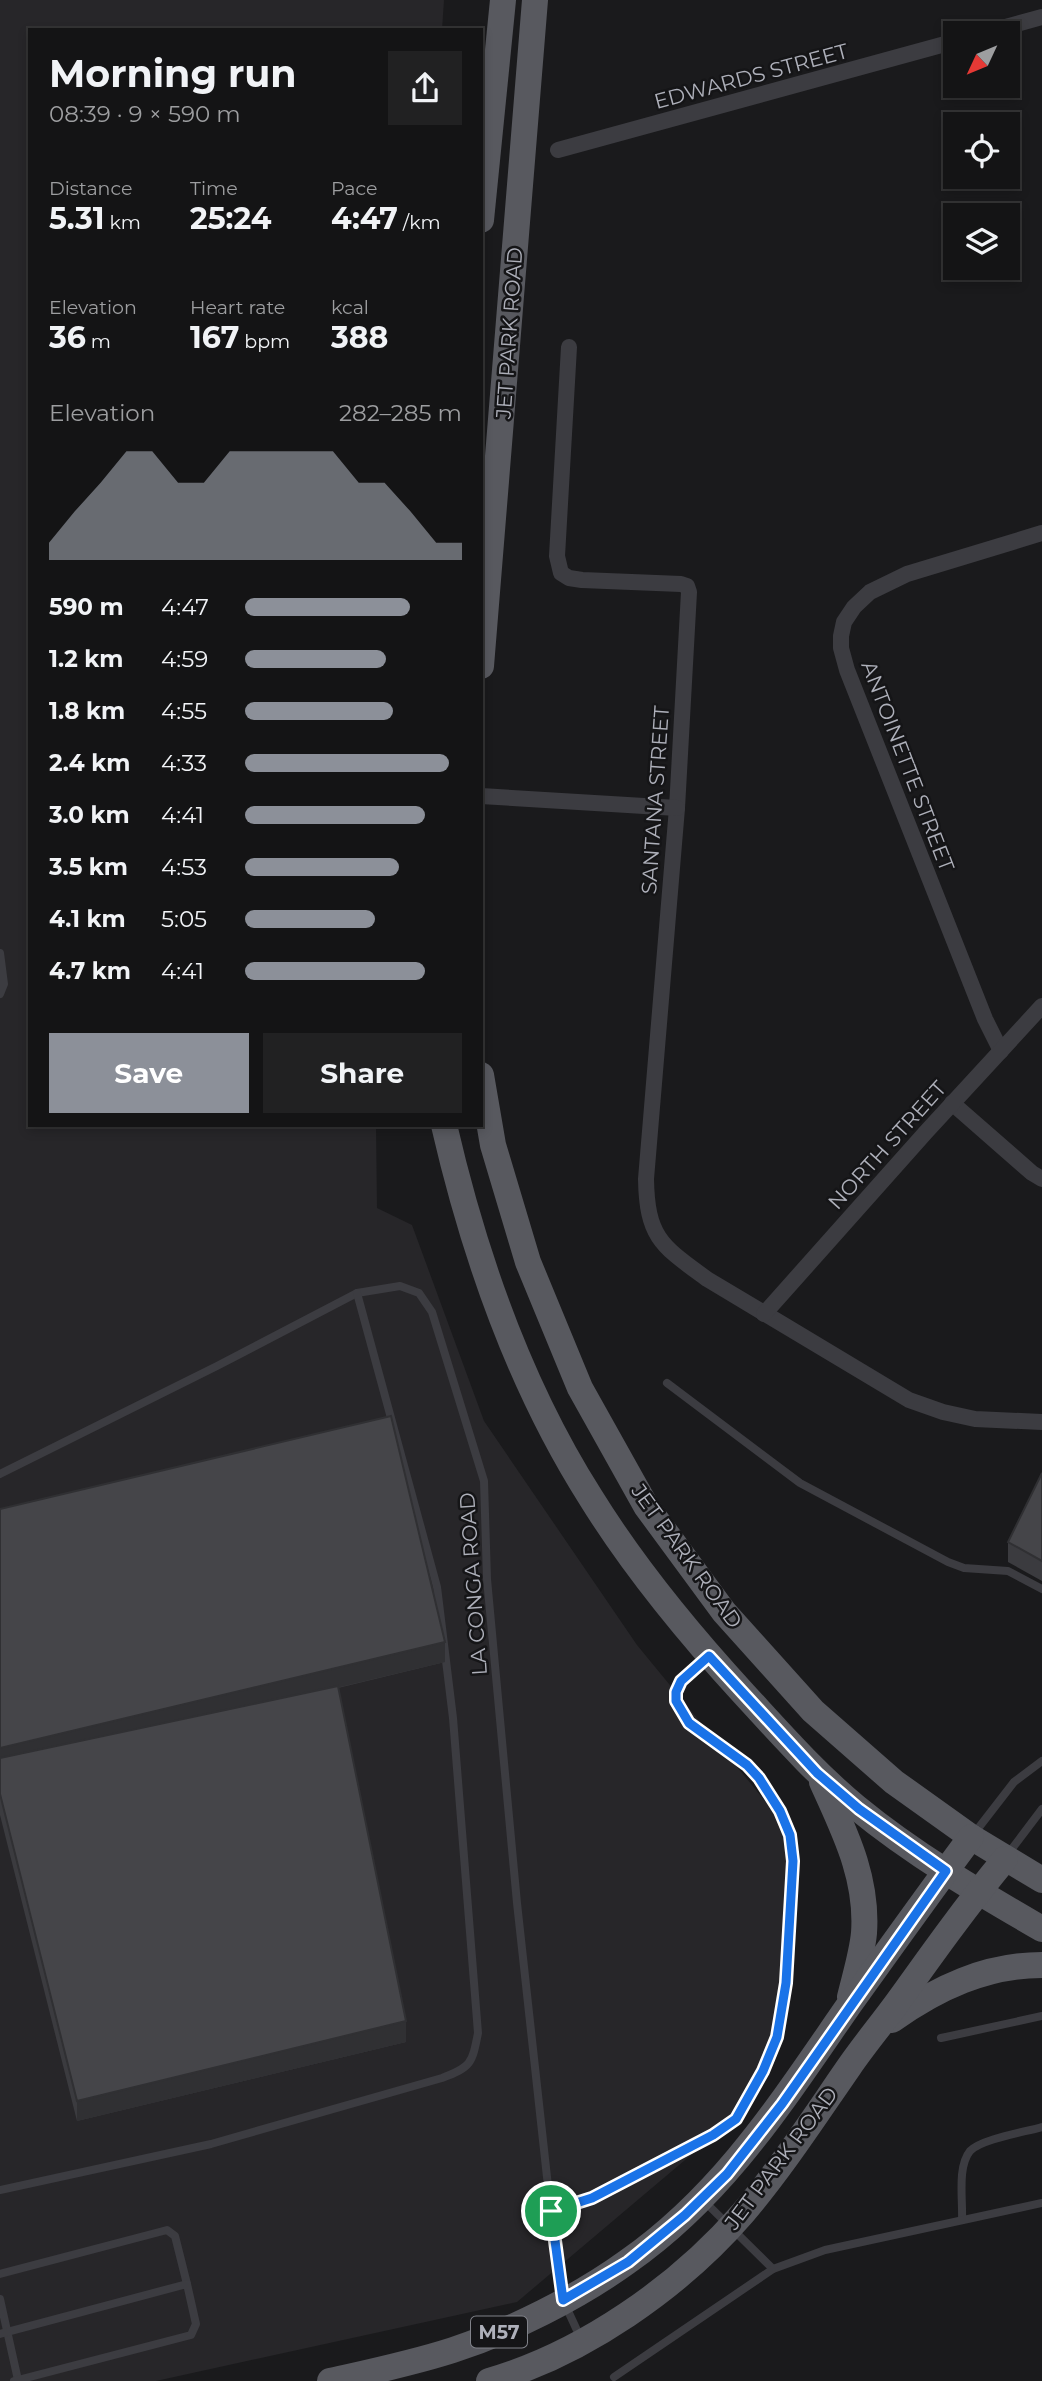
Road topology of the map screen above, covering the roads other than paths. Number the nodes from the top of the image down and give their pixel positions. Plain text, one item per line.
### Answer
1 (503, 0) edge
2 (535, 0) edge
3 (1042, 17) edge
4 (1020, 23) edge
5 (943, 45) edge
6 (558, 150) dead end
7 (483, 200) edge
8 (569, 347) dead end
9 (1042, 533) edge
10 (483, 641) edge
11 (483, 796) edge
12 (677, 808) junction
13 (0, 953) edge
14 (0, 994) edge
15 (1042, 1006) edge
16 (1001, 1051) junction
17 (483, 1087) edge
18 (952, 1103) junction
19 (444, 1127) edge
20 (1042, 1178) edge
21 (357, 1293) junction
22 (764, 1314) junction
23 (667, 1383) dead end
24 (1042, 1422) edge
25 (0, 1474) edge
26 (1042, 1589) edge
27 (709, 1656) junction
28 (1042, 1760) edge
29 (817, 1773) junction
30 (1042, 1809) edge
31 (971, 1837) junction
32 (1005, 1859) junction
33 (946, 1871) junction
34 (1042, 1880) edge
35 (977, 1892) junction
36 (1042, 1929) edge
37 (1042, 1965) edge
38 (847, 2009) junction
39 (1042, 2016) edge
40 (876, 2032) junction
41 (941, 2038) dead end
42 (1042, 2127) edge
43 (0, 2190) edge
44 (702, 2199) junction
45 (1042, 2203) edge
46 (551, 2211) junction
47 (962, 2220) junction
48 (731, 2226) junction
49 (773, 2269) junction
50 (0, 2274) edge
51 (187, 2284) junction
52 (0, 2299) edge
53 (563, 2300) junction
54 (4, 2333) edge
55 (582, 2342) junction
56 (614, 2377) dead end
57 (16, 2381) edge
58 (330, 2381) edge
59 (489, 2381) edge

1 - 7 main road
2 - 10 main road, JET PARK ROAD
3 - 4 street
5 - 6 street, EDWARDS STREET
8 - 12 street, SANTANA STREET
9 - 16 street, ANTOINETTE STREET
11 - 12 street
12 - 22 street, SANTANA STREET
13 - 14 lane
15 - 16 street, NORTH STREET
16 - 18 street, NORTH STREET
17 - 31 main road, JET PARK ROAD
18 - 20 street
18 - 22 street, NORTH STREET
19 - 27 main road, JET PARK ROAD
21 - 25 lane, LA CONGA ROAD
21 - 43 lane
21 - 46 lane, LA CONGA ROAD
22 - 24 street, SANTANA STREET
23 - 26 lane
27 - 29 main road, JET PARK ROAD
27 - 46 lane
28 - 31 lane
29 - 33 main road, JET PARK ROAD
29 - 38 main road
30 - 32 lane
31 - 32 main road
31 - 33 main road, JET PARK ROAD / M57
32 - 34 main road
32 - 35 main road, JET PARK ROAD / M57
33 - 35 main road
33 - 38 main road, JET PARK ROAD / M57
35 - 36 main road
35 - 40 main road, JET PARK ROAD / M57
37 - 40 main road
38 - 44 main road, JET PARK ROAD / M57
39 - 41 lane
40 - 48 main road, JET PARK ROAD / M57
42 - 47 lane
44 - 48 lane
44 - 53 main road, JET PARK ROAD / M57
45 - 47 lane
46 - 53 lane, LA CONGA ROAD
47 - 49 lane
48 - 49 lane
48 - 55 main road, JET PARK ROAD / M57
49 - 56 lane
50 - 51 lane
51 - 54 lane
51 - 57 lane
52 - 54 lane
53 - 55 lane, LA CONGA ROAD
53 - 58 main road, JET PARK ROAD / M57
54 - 57 lane
55 - 59 main road, JET PARK ROAD / M57

